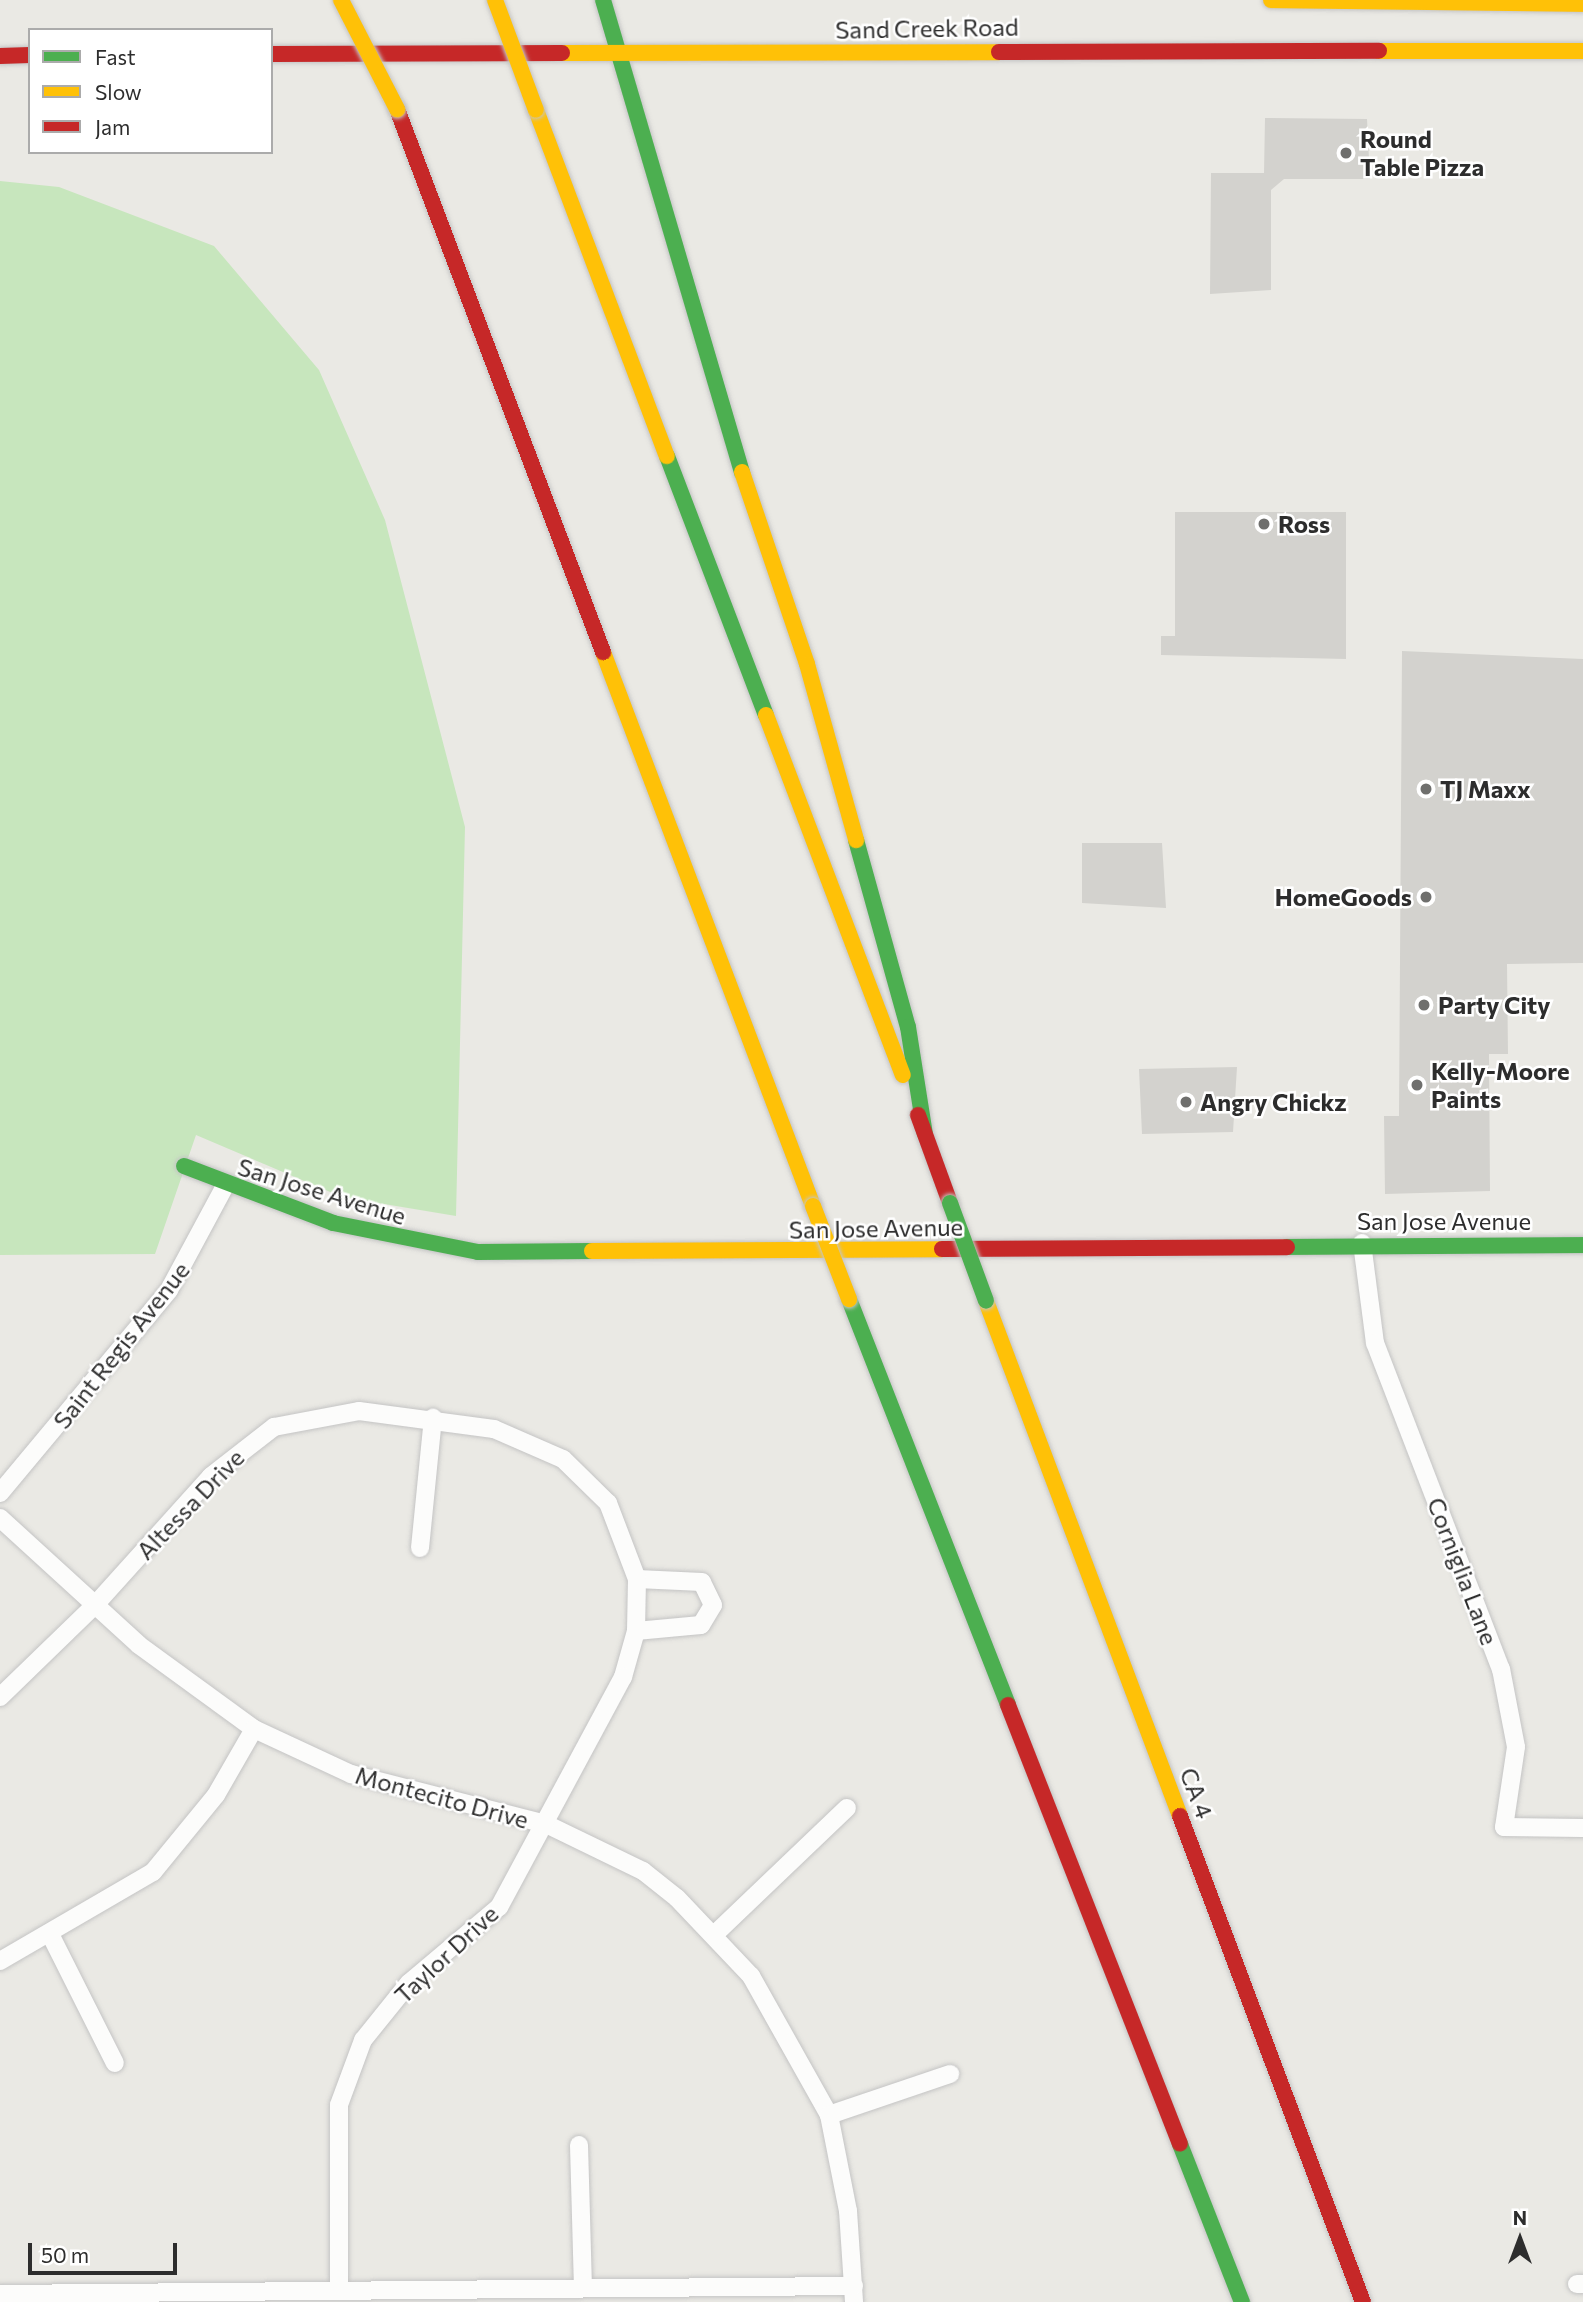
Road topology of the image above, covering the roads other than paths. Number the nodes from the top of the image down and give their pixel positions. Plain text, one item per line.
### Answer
1 (341, 0) edge
2 (359, 0) edge
3 (495, 0) edge
4 (603, 0) edge
5 (1271, 0) edge
6 (1583, 4) edge
7 (1583, 51) edge
8 (619, 52) junction
9 (273, 54) edge
10 (28, 55) edge
11 (0, 56) edge
12 (397, 109) junction
13 (925, 1134) junction
14 (184, 1166) dead end
15 (225, 1186) junction
16 (1362, 1243) junction
17 (1583, 1245) edge
18 (433, 1418) junction
19 (0, 1493) edge
20 (0, 1518) edge
21 (420, 1548) dead end
22 (637, 1579) junction
23 (95, 1605) junction
24 (636, 1631) junction
25 (0, 1697) edge
26 (254, 1729) junction
27 (847, 1808) dead end
28 (546, 1824) junction
29 (1583, 1828) edge
30 (716, 1933) junction
31 (51, 1936) junction
32 (0, 1961) edge
33 (115, 2063) dead end
34 (950, 2074) dead end
35 (828, 2115) junction
36 (579, 2145) dead end
37 (583, 2288) junction
38 (339, 2291) junction
39 (0, 2294) edge
40 (854, 2294) edge
41 (1242, 2302) edge
42 (1363, 2302) edge

1 - 12 main road, bridge
2 - 12 main road, bridge
3 - 13 main road, CA 4, bridge
4 - 8 main road
5 - 6 main road
7 - 8 main road, Sand Creek Road
8 - 9 main road, Sand Creek Road
8 - 13 main road
10 - 11 main road
12 - 41 main road, bridge
13 - 42 main road, CA 4 / CA 4, bridge
14 - 15 main road, San Jose Avenue
15 - 16 main road, San Jose Avenue
15 - 19 street, Saint Regis Avenue
16 - 17 main road, San Jose Avenue
16 - 29 street, Corniglia Lane
18 - 21 street
18 - 22 street, Altessa Drive
18 - 23 street, Altessa Drive
20 - 23 street, Montecito Drive
22 - 24 street, Altessa Drive
22 - 24 street
23 - 25 street, Altessa Drive
23 - 26 street, Montecito Drive
24 - 28 street, Altessa Drive
26 - 28 street, Montecito Drive
26 - 31 street
27 - 30 street
28 - 30 street, Montecito Drive
28 - 38 street, Taylor Drive
30 - 35 street, Montecito Drive
31 - 32 street
31 - 33 street
34 - 35 street
35 - 40 street, Montecito Drive
36 - 37 street
37 - 38 street
37 - 40 street
38 - 39 street

